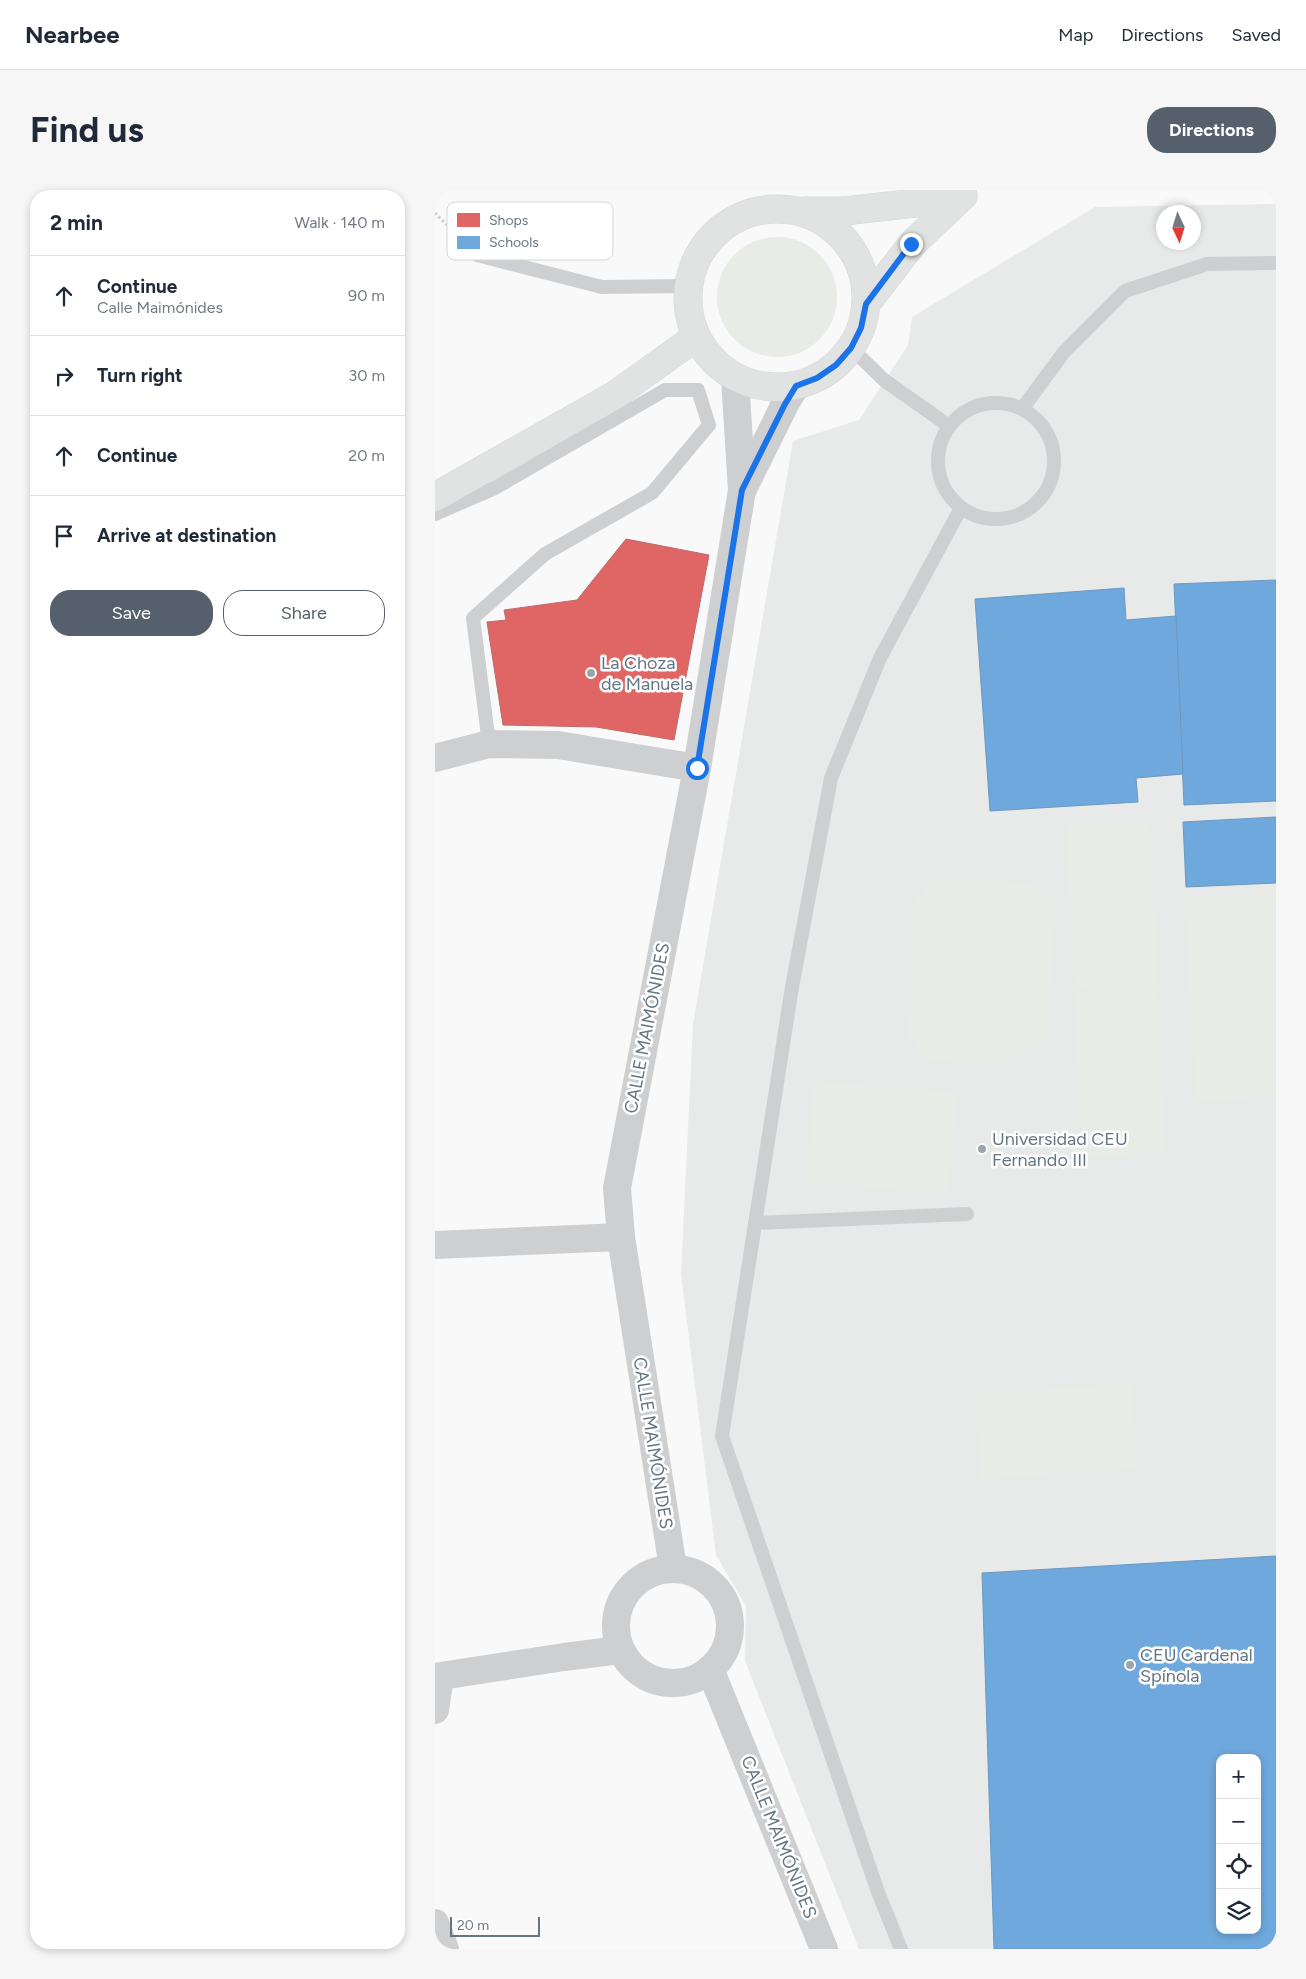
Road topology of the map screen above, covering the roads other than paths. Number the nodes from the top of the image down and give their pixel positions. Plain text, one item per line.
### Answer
1 (966, 194) edge
2 (798, 212) junction
3 (493, 260) edge
4 (1276, 263) edge
5 (688, 286) junction
6 (866, 304) junction
7 (696, 337) junction
8 (851, 348) junction
9 (735, 378) junction
10 (796, 386) junction
11 (1022, 409) junction
12 (949, 426) junction
13 (742, 490) junction
14 (435, 497) edge
15 (961, 508) junction
16 (435, 514) edge
17 (489, 744) junction
18 (435, 758) edge
19 (697, 768) junction
20 (967, 1214) dead end
21 (755, 1222) junction
22 (621, 1237) junction
23 (435, 1245) edge
24 (673, 1568) junction
25 (620, 1650) junction
26 (710, 1669) junction
27 (437, 1677) edge
28 (435, 1710) edge
29 (435, 1923) edge
30 (445, 1949) edge
31 (824, 1949) edge
32 (901, 1949) edge

1 - 2 main road
1 - 6 main road
2 - 5 main road
2 - 6 main road
3 - 5 lane
4 - 11 lane
5 - 7 main road
6 - 8 main road
7 - 9 main road
7 - 14 main road
8 - 10 main road
8 - 12 lane
9 - 10 main road
9 - 13 street, CALLE MAIMÓNIDES
10 - 13 street, CALLE MAIMÓNIDES
11 - 12 lane
11 - 15 lane
12 - 15 lane
13 - 19 street, CALLE MAIMÓNIDES
15 - 21 lane
16 - 17 lane
17 - 18 street
17 - 19 street
19 - 22 street, CALLE MAIMÓNIDES
20 - 21 lane
21 - 32 lane
22 - 23 street
22 - 24 street, CALLE MAIMÓNIDES
24 - 25 street
24 - 26 street
25 - 26 street
25 - 27 street
26 - 31 street, CALLE MAIMÓNIDES
27 - 28 street
29 - 30 street

